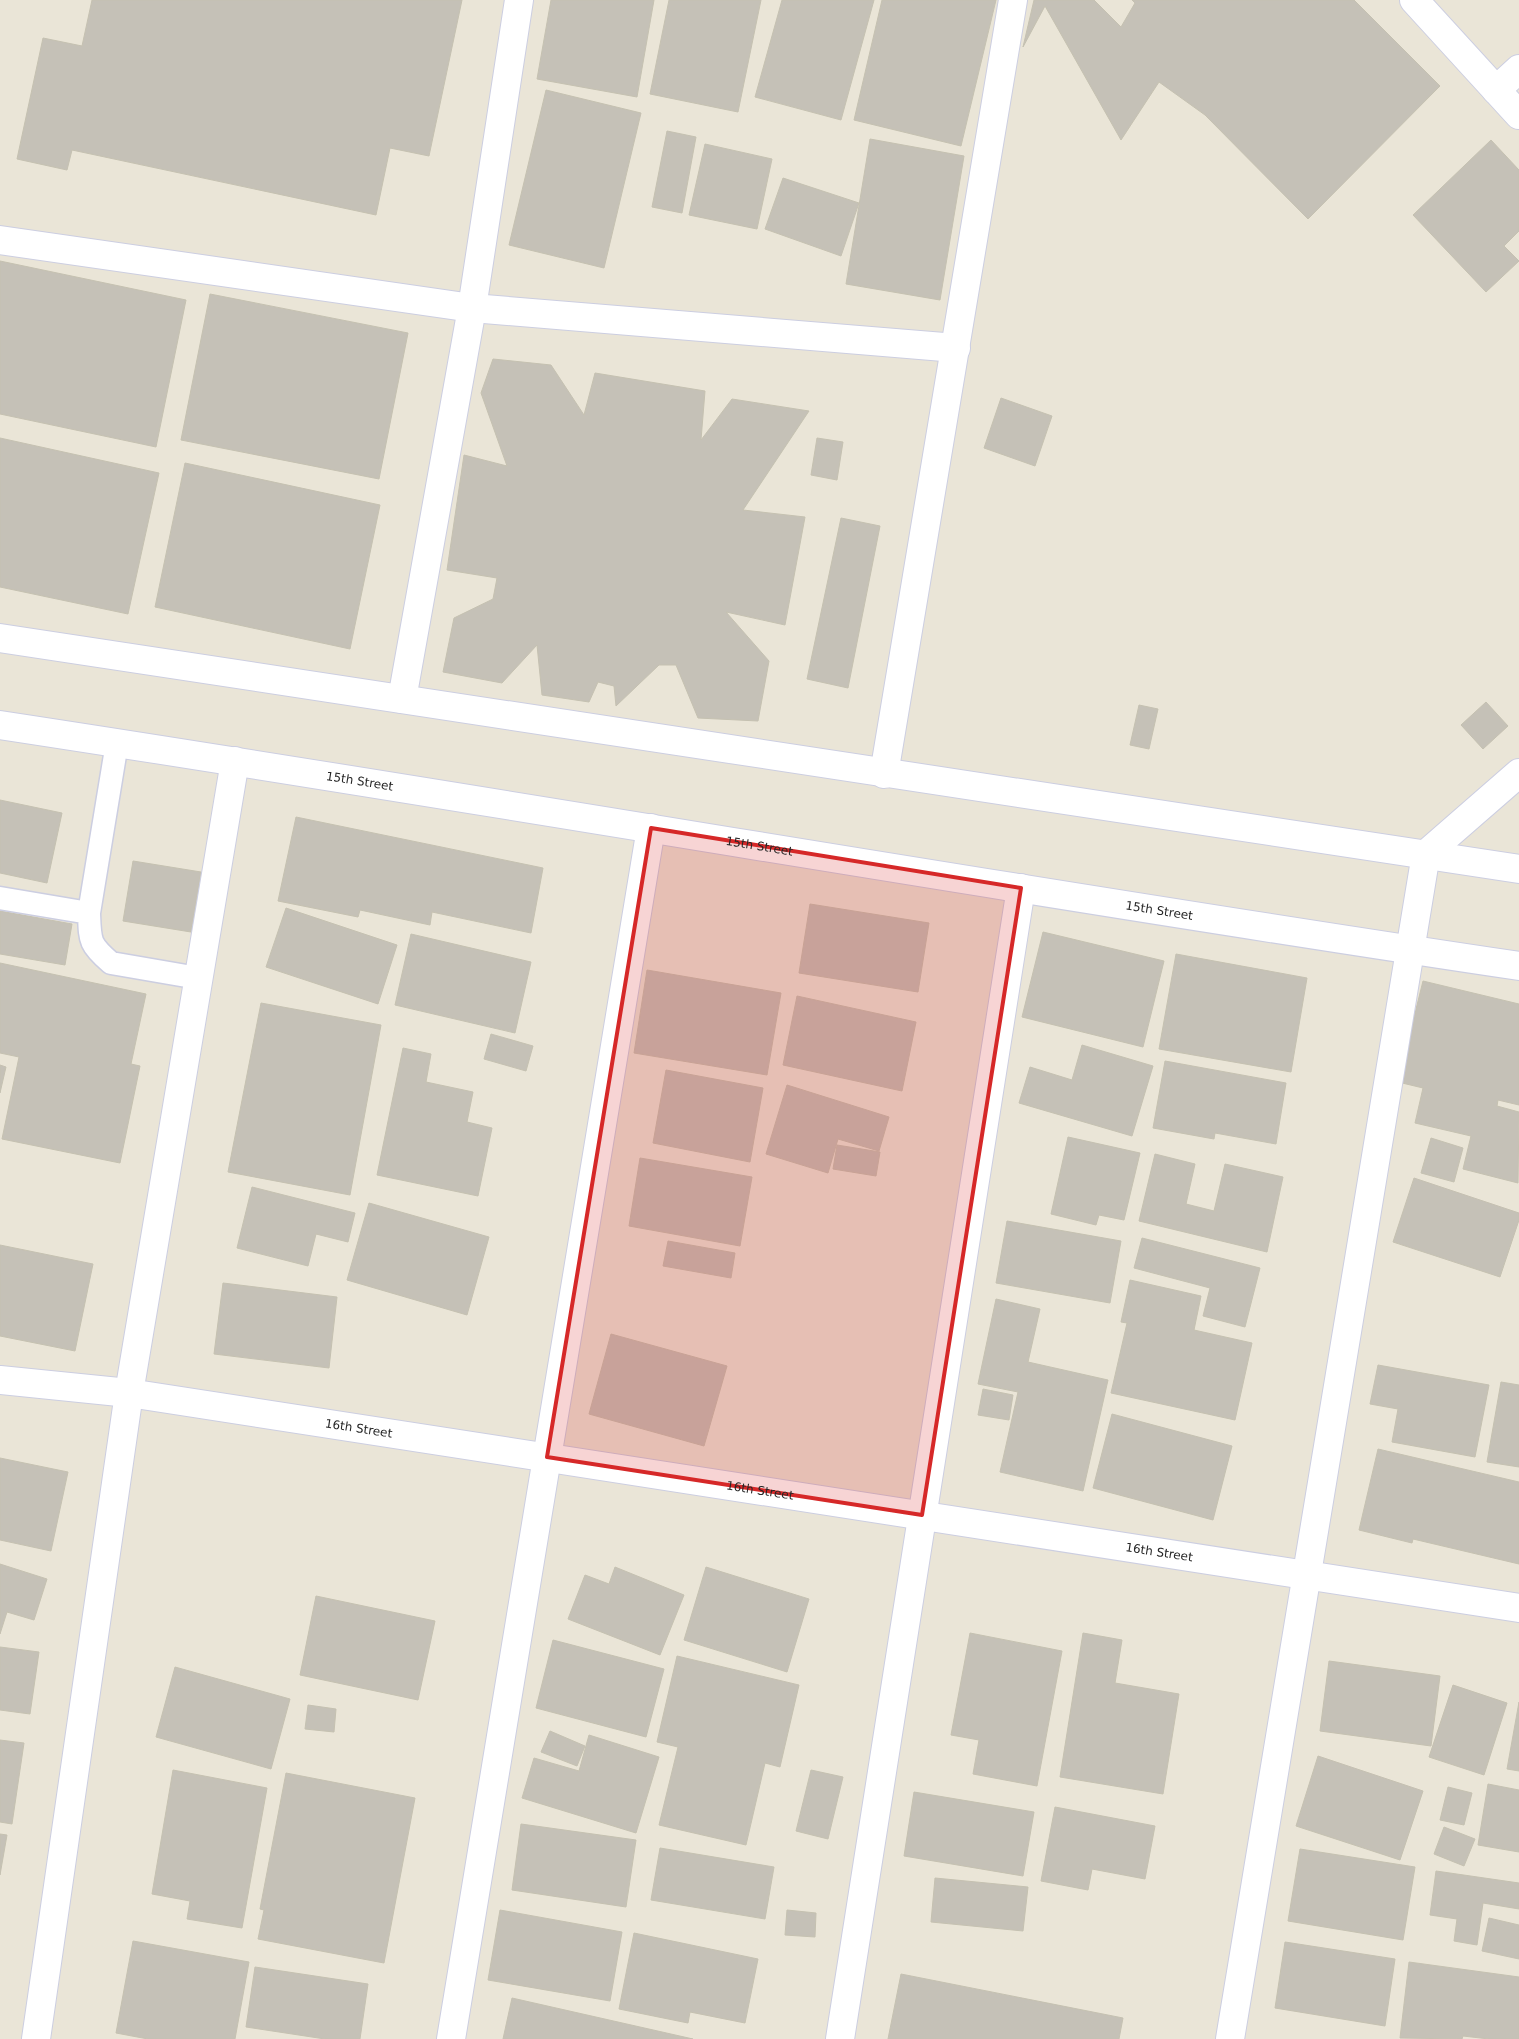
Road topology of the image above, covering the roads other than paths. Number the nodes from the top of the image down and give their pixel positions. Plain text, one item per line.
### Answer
1 (519, 0) edge
2 (1013, 0) edge
3 (1414, 0) edge
4 (1519, 69) edge
5 (1496, 90) junction
6 (1519, 115) edge
7 (0, 240) edge
8 (472, 308) junction
9 (956, 348) junction
10 (0, 638) edge
11 (402, 699) junction
12 (0, 725) edge
13 (117, 743) junction
14 (236, 761) junction
15 (1519, 773) edge
16 (884, 774) junction
17 (651, 828) junction
18 (1426, 854) junction
19 (1519, 869) edge
20 (1021, 888) junction
21 (0, 898) edge
22 (89, 913) junction
23 (1410, 950) junction
24 (1519, 966) edge
25 (198, 978) junction
26 (0, 1380) edge
27 (129, 1393) junction
28 (547, 1457) junction
29 (922, 1515) junction
30 (1306, 1575) junction
31 (1519, 1608) edge
32 (36, 2039) edge
33 (451, 2039) edge
34 (840, 2039) edge
35 (1230, 2039) edge

1 - 8 street
2 - 9 street
3 - 5 street
4 - 5 street
5 - 6 street
7 - 8 street
8 - 9 street
8 - 11 street
9 - 16 street
10 - 11 street
11 - 16 street
12 - 13 street, 15th Street
13 - 14 street, 15th Street
13 - 22 lane
14 - 17 street, 15th Street
14 - 25 street
15 - 18 street
16 - 18 street
17 - 20 street, 15th Street
17 - 28 street
18 - 19 street
18 - 23 street
20 - 23 street, 15th Street
20 - 29 street
21 - 22 lane
22 - 25 lane
23 - 24 street, 15th Street
23 - 30 street
25 - 27 street
26 - 27 street, 16th Street
27 - 28 street, 16th Street
27 - 32 street
28 - 29 street, 16th Street
28 - 33 street
29 - 30 street, 16th Street
29 - 34 street
30 - 31 street, 16th Street
30 - 35 street

